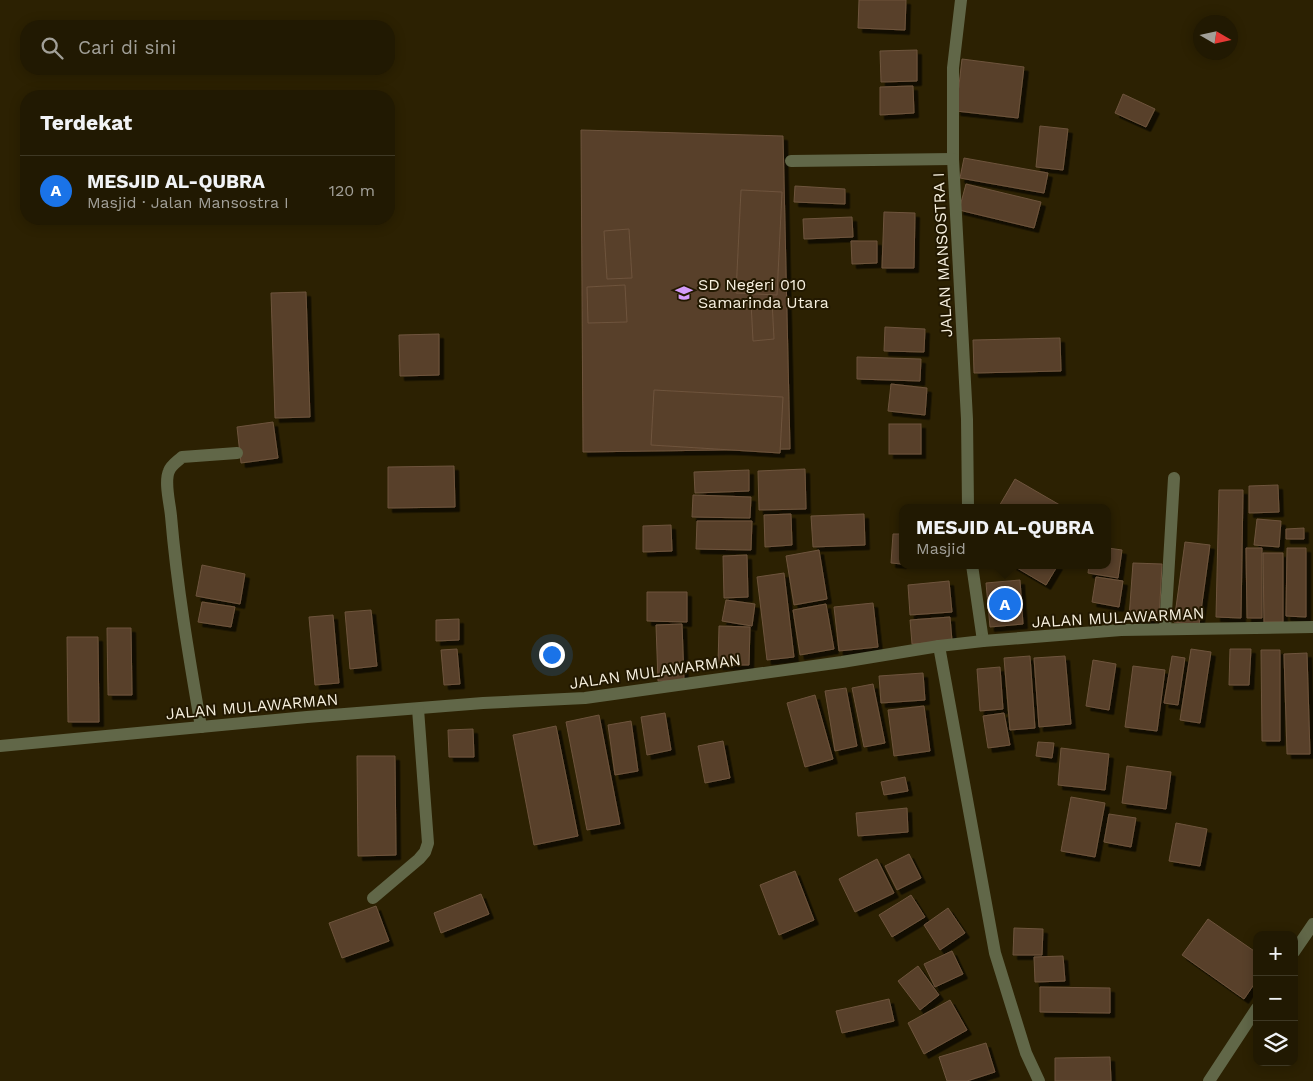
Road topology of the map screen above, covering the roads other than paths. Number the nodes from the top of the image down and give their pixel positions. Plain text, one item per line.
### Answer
1 (961, 0) edge
2 (953, 158) junction
3 (791, 162) dead end
4 (237, 453) dead end
5 (1174, 478) dead end
6 (968, 504) edge
7 (973, 569) edge
8 (1313, 627) edge
9 (1165, 629) junction
10 (983, 641) junction
11 (939, 646) junction
12 (418, 709) junction
13 (201, 727) junction
14 (0, 746) edge
15 (373, 898) dead end
16 (1313, 924) edge
17 (1298, 946) edge
18 (1253, 1014) edge
19 (1039, 1081) edge
20 (1209, 1081) edge

1 - 2 street, JALAN MANSOSTRA I
2 - 3 street
2 - 6 street, JALAN MANSOSTRA I
4 - 13 street
5 - 9 street
7 - 10 street
8 - 9 street, JALAN MULAWARMAN
9 - 10 street, JALAN MULAWARMAN
10 - 11 street, JALAN MULAWARMAN
11 - 12 street, JALAN MULAWARMAN
11 - 19 street
12 - 13 street, JALAN MULAWARMAN
12 - 15 street
13 - 14 street, JALAN MULAWARMAN
16 - 17 street
18 - 20 street

